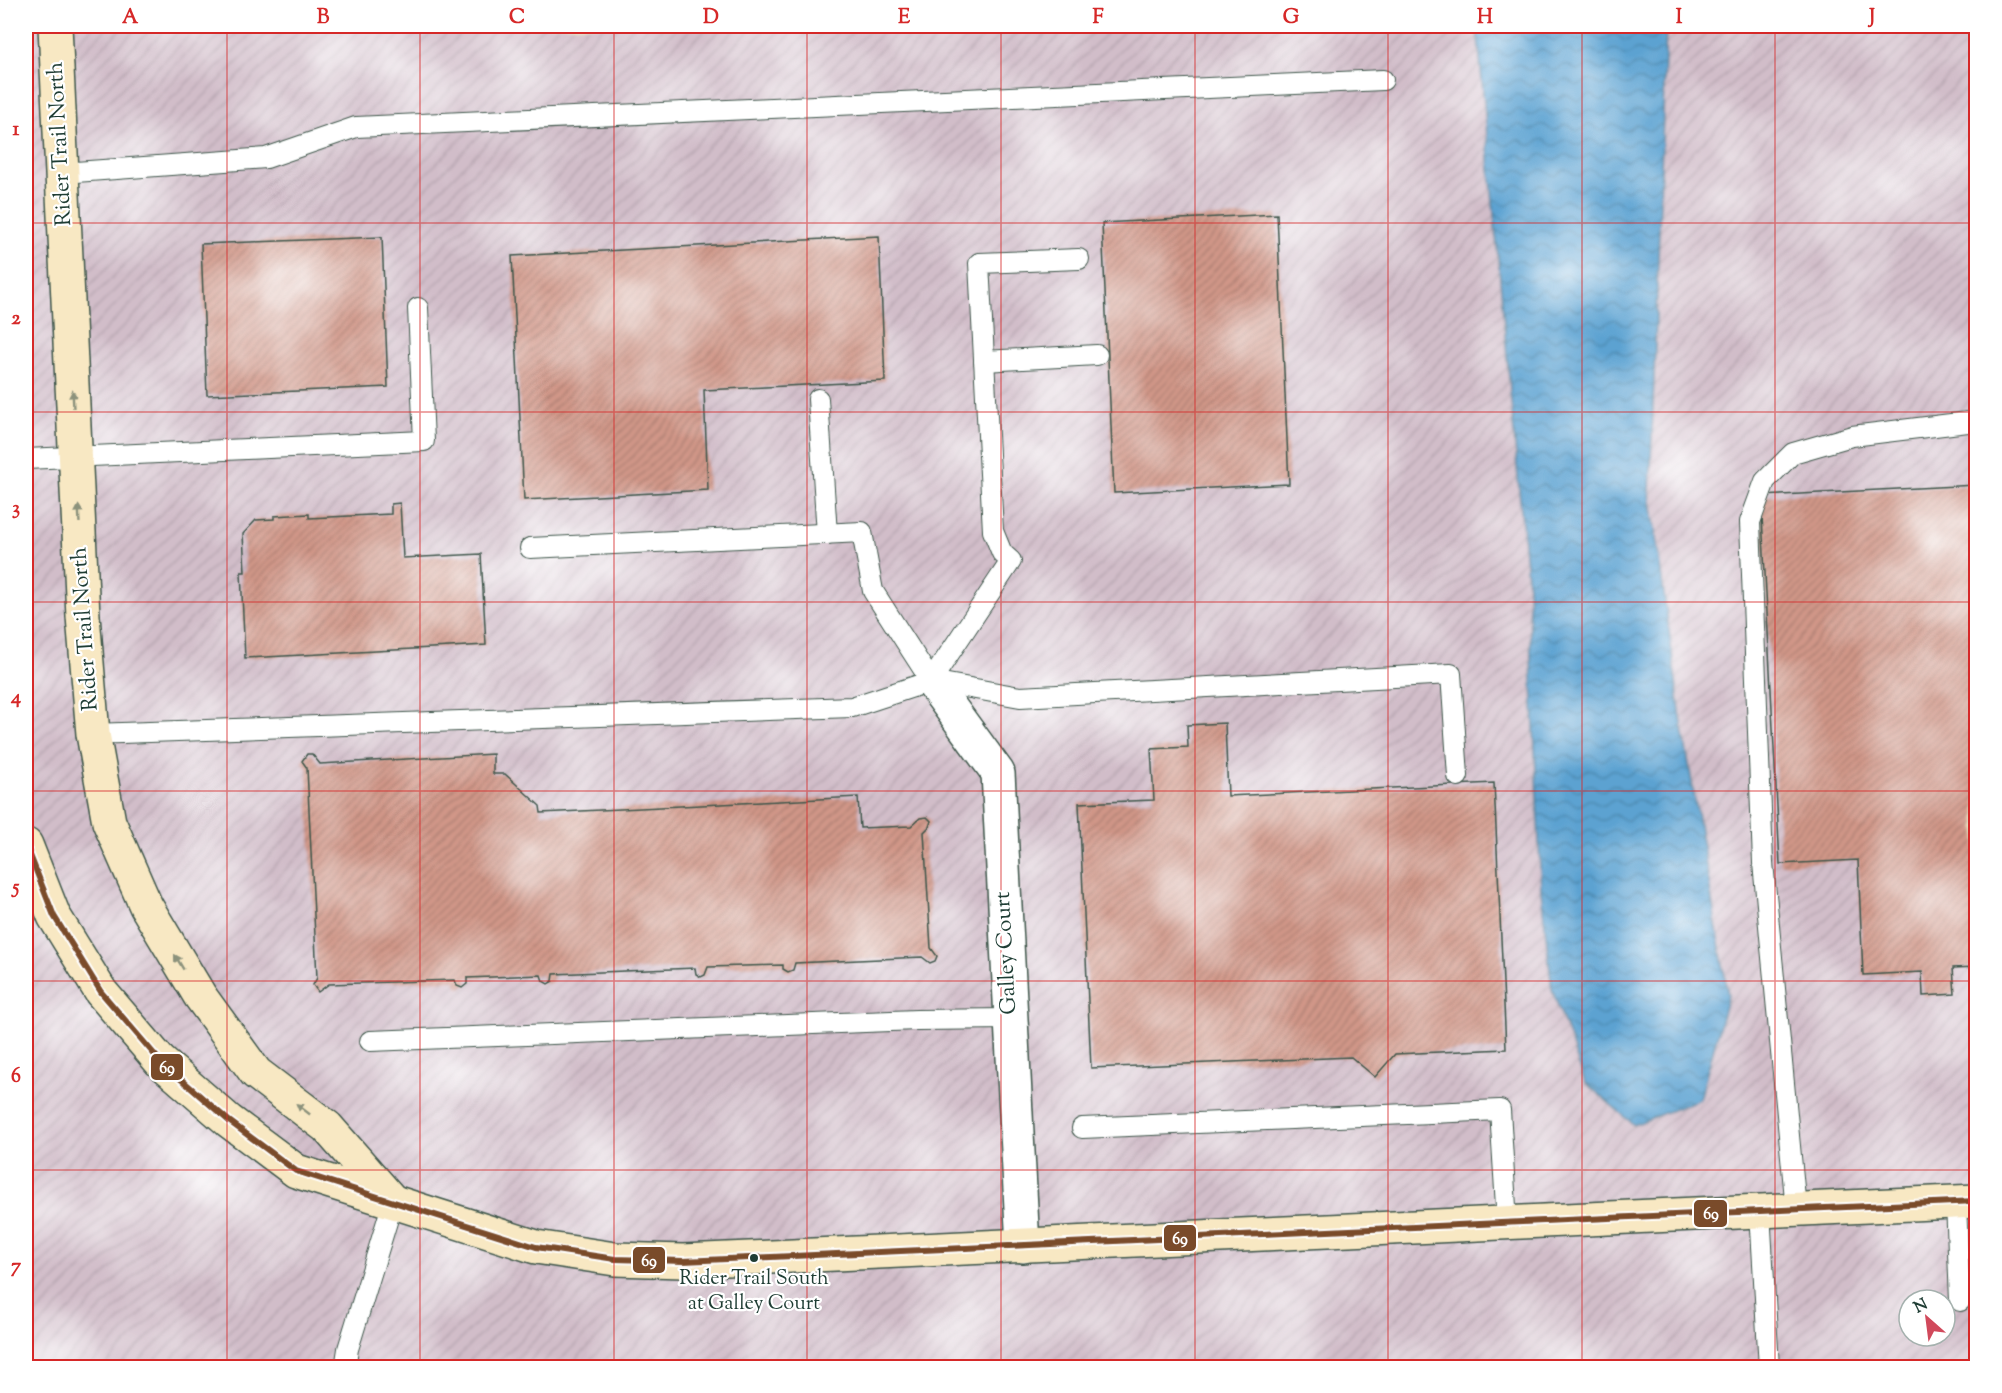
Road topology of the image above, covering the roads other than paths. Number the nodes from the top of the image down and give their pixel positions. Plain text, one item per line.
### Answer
1 (56, 26) edge
2 (1383, 80) dead end
3 (62, 173) junction
4 (1079, 259) dead end
5 (418, 308) dead end
6 (1097, 355) dead end
7 (984, 362) junction
8 (818, 399) dead end
9 (1977, 422) edge
10 (76, 458) junction
11 (26, 459) edge
12 (827, 534) junction
13 (530, 548) dead end
14 (931, 681) junction
15 (93, 734) junction
16 (1458, 776) dead end
17 (26, 845) edge
18 (1011, 1019) junction
19 (370, 1041) dead end
20 (1082, 1128) dead end
21 (1966, 1201) edge
22 (393, 1202) junction
23 (1796, 1209) junction
24 (1760, 1211) junction
25 (1507, 1223) junction
26 (1023, 1246) junction
27 (1960, 1300) dead end
28 (345, 1368) edge
29 (1769, 1368) edge

1 - 3 street, Rider Trail North
2 - 3 lane
10 -> 3 street, Rider Trail North
4 - 7 lane
5 - 10 lane
6 - 7 lane
7 - 14 lane
8 - 12 lane
9 - 23 lane
10 - 11 lane
15 -> 10 street, Rider Trail North
12 - 13 lane
12 - 14 lane
14 - 15 lane
14 - 16 lane
14 - 18 street, Galley Court
22 -> 15 street, Rider Trail North
17 - 22 street
18 - 19 lane
18 - 26 street, Galley Court
20 - 25 lane
21 - 23 street
21 - 27 lane
22 - 26 street
22 - 28 lane
23 - 24 street
24 - 25 street
24 - 29 lane
25 - 26 street

